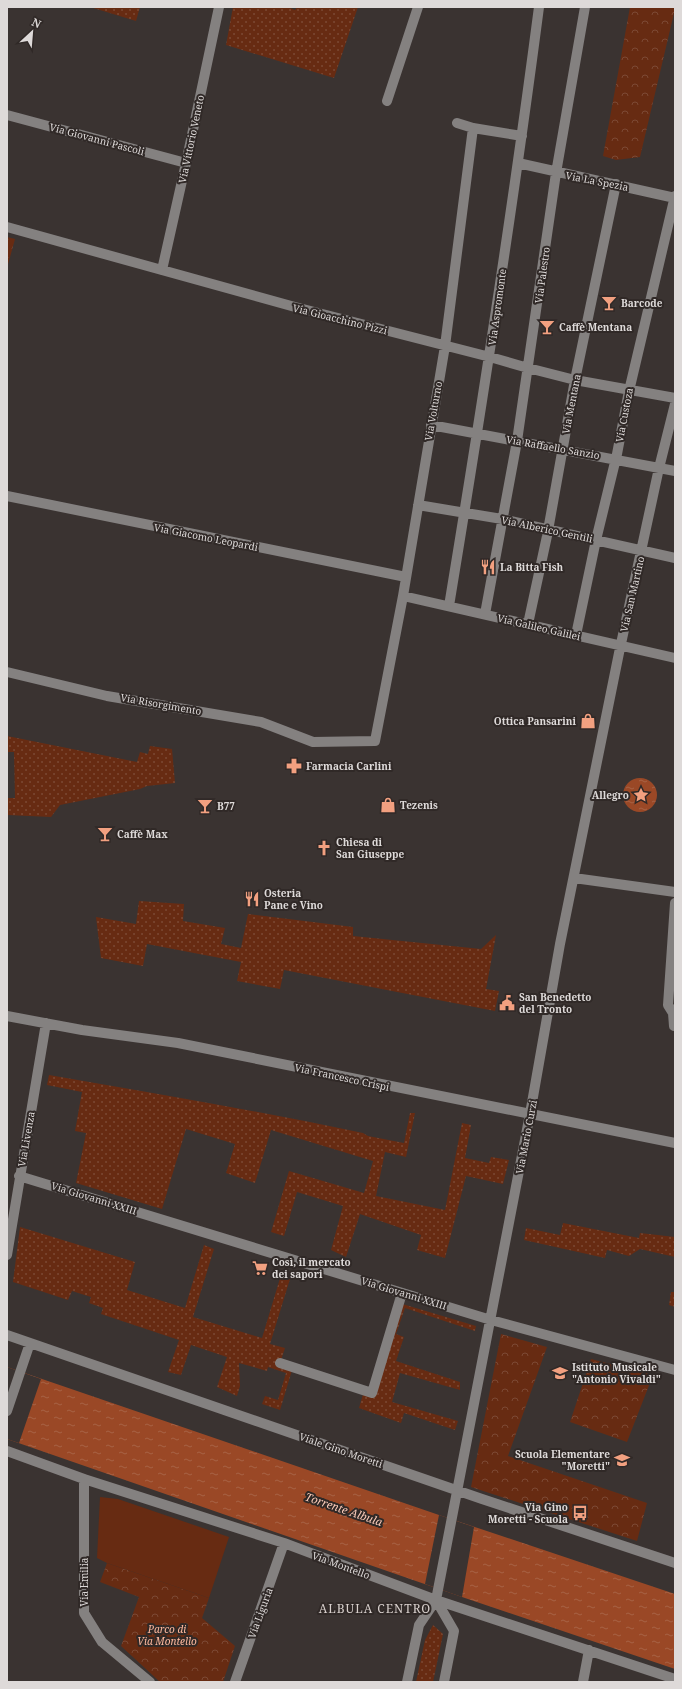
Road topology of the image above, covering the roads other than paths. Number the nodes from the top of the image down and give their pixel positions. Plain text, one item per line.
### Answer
1 (219, 7) edge
2 (418, 7) edge
3 (539, 7) edge
4 (585, 7) edge
5 (387, 101) dead end
6 (7, 115) edge
7 (457, 123) dead end
8 (473, 128) junction
9 (522, 136) junction
10 (186, 163) junction
11 (518, 163) junction
12 (556, 173) junction
13 (616, 184) junction
14 (675, 197) edge
15 (7, 227) edge
16 (162, 270) junction
17 (445, 346) junction
18 (490, 357) junction
19 (528, 368) junction
20 (575, 380) junction
21 (629, 391) junction
22 (675, 398) edge
23 (675, 404) edge
24 (431, 426) junction
25 (478, 434) junction
26 (517, 441) junction
27 (562, 449) junction
28 (616, 459) junction
29 (659, 468) junction
30 (675, 471) edge
31 (7, 496) edge
32 (418, 505) junction
33 (465, 514) junction
34 (502, 519) junction
35 (549, 529) junction
36 (596, 540) junction
37 (642, 550) junction
38 (675, 558) edge
39 (406, 577) junction
40 (403, 596) junction
41 (449, 606) junction
42 (485, 614) junction
43 (528, 624) junction
44 (576, 635) junction
45 (620, 645) junction
46 (675, 658) edge
47 (7, 672) edge
48 (313, 742) joint
49 (592, 784) joint
50 (574, 878) junction
51 (675, 892) edge
52 (675, 903) edge
53 (7, 1016) edge
54 (46, 1023) junction
55 (674, 1026) dead end
56 (530, 1114) junction
57 (675, 1143) edge
58 (19, 1176) junction
59 (7, 1255) edge
60 (402, 1293) junction
61 (491, 1320) junction
62 (7, 1335) edge
63 (30, 1343) junction
64 (280, 1363) dead end
65 (675, 1370) edge
66 (7, 1411) edge
67 (7, 1451) edge
68 (84, 1479) junction
69 (457, 1491) junction
70 (284, 1543) junction
71 (675, 1563) edge
72 (437, 1595) junction
73 (589, 1650) junction
74 (675, 1679) edge
75 (150, 1682) edge
76 (235, 1682) edge
77 (407, 1682) edge
78 (444, 1682) edge
79 (583, 1682) edge

1 - 10 street, Via Vittorio Veneto
2 - 5 street
3 - 9 street, Via Aspromonte
4 - 12 street, Via Palestro
6 - 10 street, Via Giovanni Pascoli
7 - 8 street
8 - 9 street
8 - 17 street, Via Volturno
9 - 11 street, Via Aspromonte
10 - 16 street, Via Vittorio Veneto
11 - 12 street, Via La Spezia
11 - 18 street, Via Aspromonte
12 - 13 street, Via La Spezia
12 - 19 street, Via Palestro
13 - 14 street, Via La Spezia
13 - 20 street, Via Mentana
14 - 21 street, Via Custoza
15 - 16 street, Via Gioacchino Pizzi
16 - 17 street, Via Gioacchino Pizzi
17 - 18 street, Via Gioacchino Pizzi
17 - 24 street, Via Volturno
18 - 19 street, Via Gioacchino Pizzi
18 - 25 street, Via Aspromonte
19 - 20 street, Via Gioacchino Pizzi
19 - 26 street, Via Palestro
20 - 21 street, Via Gioacchino Pizzi
20 - 27 street, Via Mentana
21 - 22 street, Via Gioacchino Pizzi
21 - 28 street, Via Custoza
23 - 29 street, Via San Martino
24 - 25 street, Via Raffaello Sanzio
24 - 32 street, Via Volturno
25 - 26 street, Via Raffaello Sanzio
25 - 33 street, Via Aspromonte
26 - 27 street, Via Raffaello Sanzio
26 - 34 street, Via Palestro
27 - 28 street, Via Raffaello Sanzio
27 - 35 street, Via Mentana
28 - 29 street, Via Raffaello Sanzio
28 - 36 street, Via Custoza
29 - 30 street, Via Raffaello Sanzio
29 - 37 street, Via San Martino
31 - 39 street, Via Giacomo Leopardi
32 - 33 street, Via Alberico Gentili
32 - 39 street, Via Volturno
33 - 34 street, Via Alberico Gentili
33 - 41 street, Via Aspromonte
34 - 35 street, Via Alberico Gentili
34 - 42 street, Via Palestro
35 - 36 street, Via Alberico Gentili
35 - 43 street, Via Mentana
36 - 37 street, Via Alberico Gentili
36 - 44 street, Via Custoza
37 - 38 street, Via Alberico Gentili
37 - 45 street, Via San Martino
39 - 40 street, Via Volturno
40 - 41 street, Via Galileo Galilei
40 - 48 street, Via Volturno
41 - 42 street, Via Galileo Galilei
42 - 43 street, Via Galileo Galilei
43 - 44 street, Via Galileo Galilei
44 - 45 street, Via Galileo Galilei
45 - 46 street, Via Galileo Galilei
45 - 49 street, Via San Martino
47 - 48 street, Via Risorgimento
49 - 50 street, Via Mario Curzi
50 - 51 street
50 - 56 street, Via Mario Curzi
52 - 55 street
53 - 54 street, Via Francesco Crispi
54 - 56 street, Via Francesco Crispi
54 - 58 street, Via Livenza
56 - 57 street, Via Francesco Crispi
56 - 61 street, Via Mario Curzi
58 - 59 street, Via Livenza
58 - 60 street, Via Giovanni XXIII
60 - 61 street, Via Giovanni XXIII
60 - 64 street
61 - 65 street, Via Giovanni XXIII
61 - 69 street, Via Mario Curzi
62 - 63 street, Viale Gino Moretti
63 - 66 street
63 - 69 street, Viale Gino Moretti
67 - 68 street, Via Montello
68 - 70 street, Via Montello
68 - 75 street, Via Emilia
69 - 71 street, Viale Gino Moretti
69 - 72 street, Via Mario Curzi
70 - 72 street, Via Montello
70 - 76 street, Via Liguria
72 - 73 street, Via Montello
72 - 77 street
72 - 78 street
73 - 74 street, Via Montello
73 - 79 street

